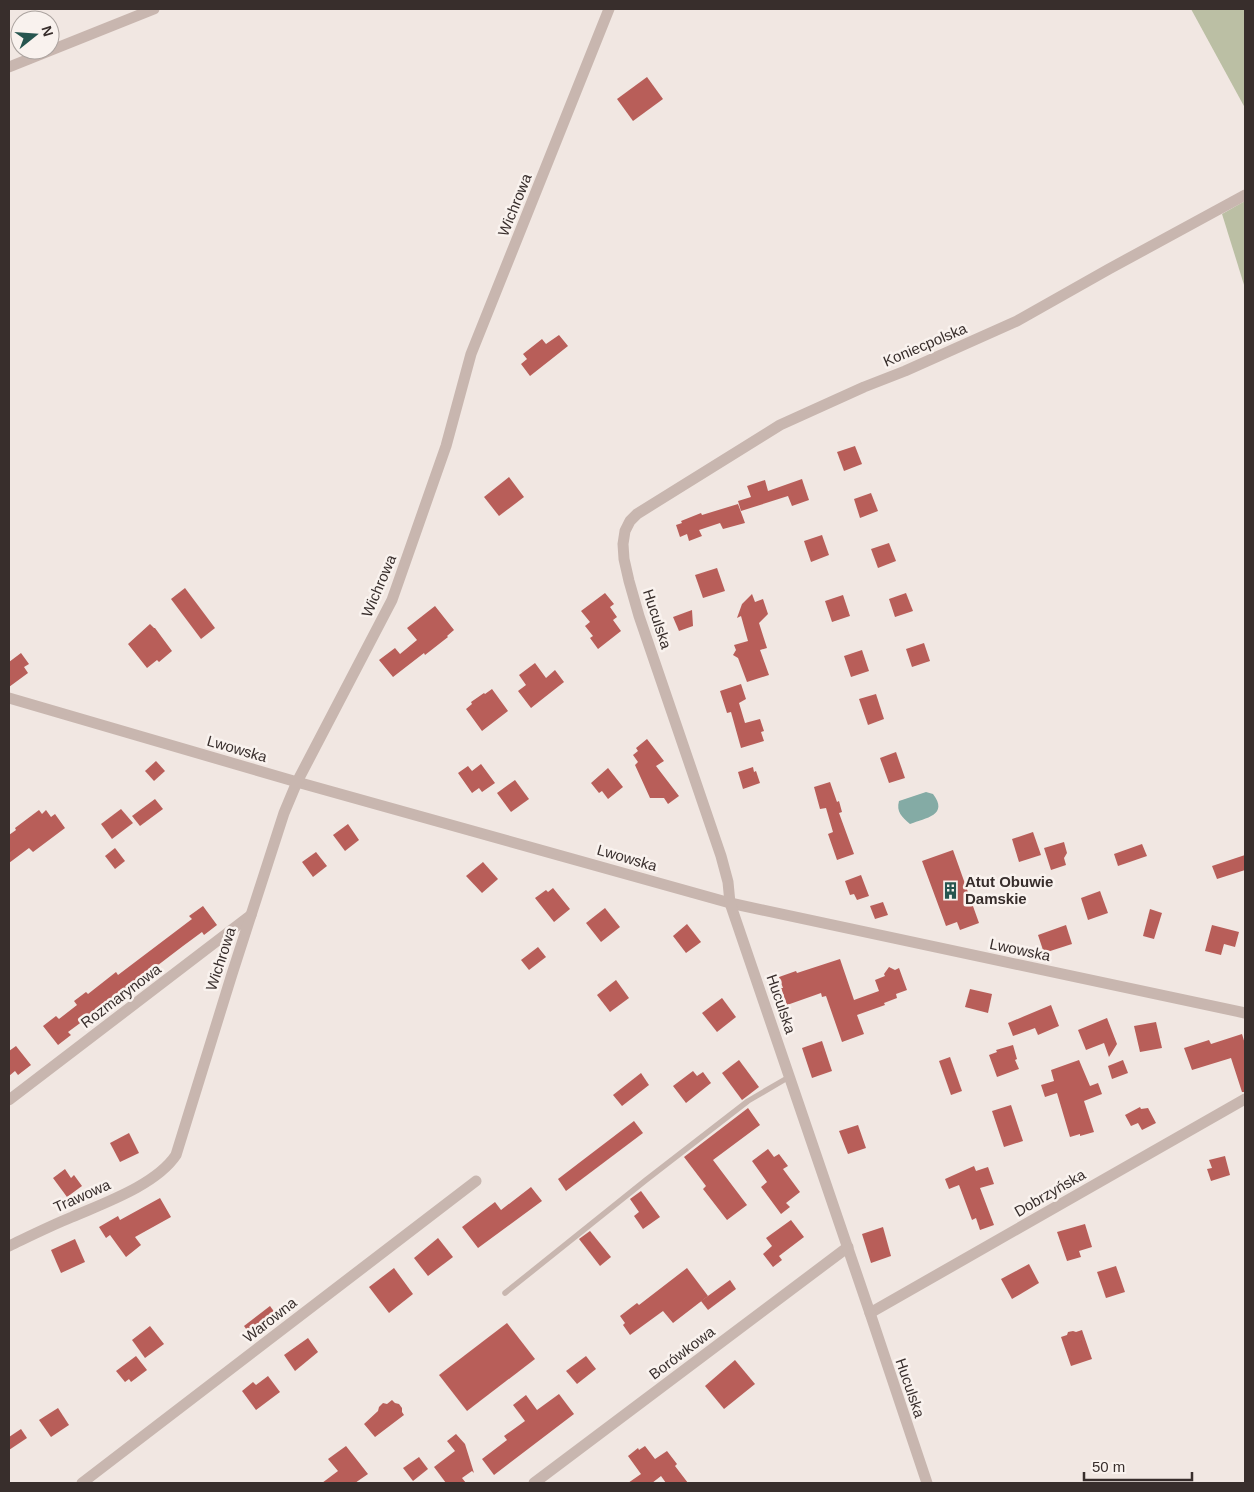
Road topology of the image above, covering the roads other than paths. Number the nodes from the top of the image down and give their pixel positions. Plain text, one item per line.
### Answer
1 (154, 9) edge
2 (609, 9) edge
3 (9, 68) edge
4 (1245, 195) edge
5 (625, 531) joint
6 (9, 698) edge
7 (297, 782) junction
8 (730, 903) junction
9 (251, 915) junction
10 (1245, 1013) edge
11 (790, 1077) junction
12 (1245, 1099) edge
13 (9, 1100) edge
14 (165, 1168) joint
15 (476, 1181) dead end
16 (9, 1246) edge
17 (848, 1247) junction
18 (505, 1293) dead end
19 (870, 1313) junction
20 (82, 1483) edge
21 (534, 1483) edge
22 (927, 1483) edge

1 - 3 street
2 - 7 street, Wichrowa
4 - 5 street, Koniecpolska
5 - 8 street, Huculska
6 - 7 street, Lwowska
7 - 8 street, Lwowska
7 - 9 street, Wichrowa
8 - 10 street, Lwowska
8 - 11 street, Huculska
9 - 13 street, Rozmarynowa
9 - 14 street, Wichrowa
11 - 17 street, Huculska
11 - 18 lane
12 - 19 street, Dobrzyńska
14 - 16 street, Trawowa
15 - 20 street, Warowna
17 - 19 street, Huculska
17 - 21 street, Borówkowa
19 - 22 street, Huculska

